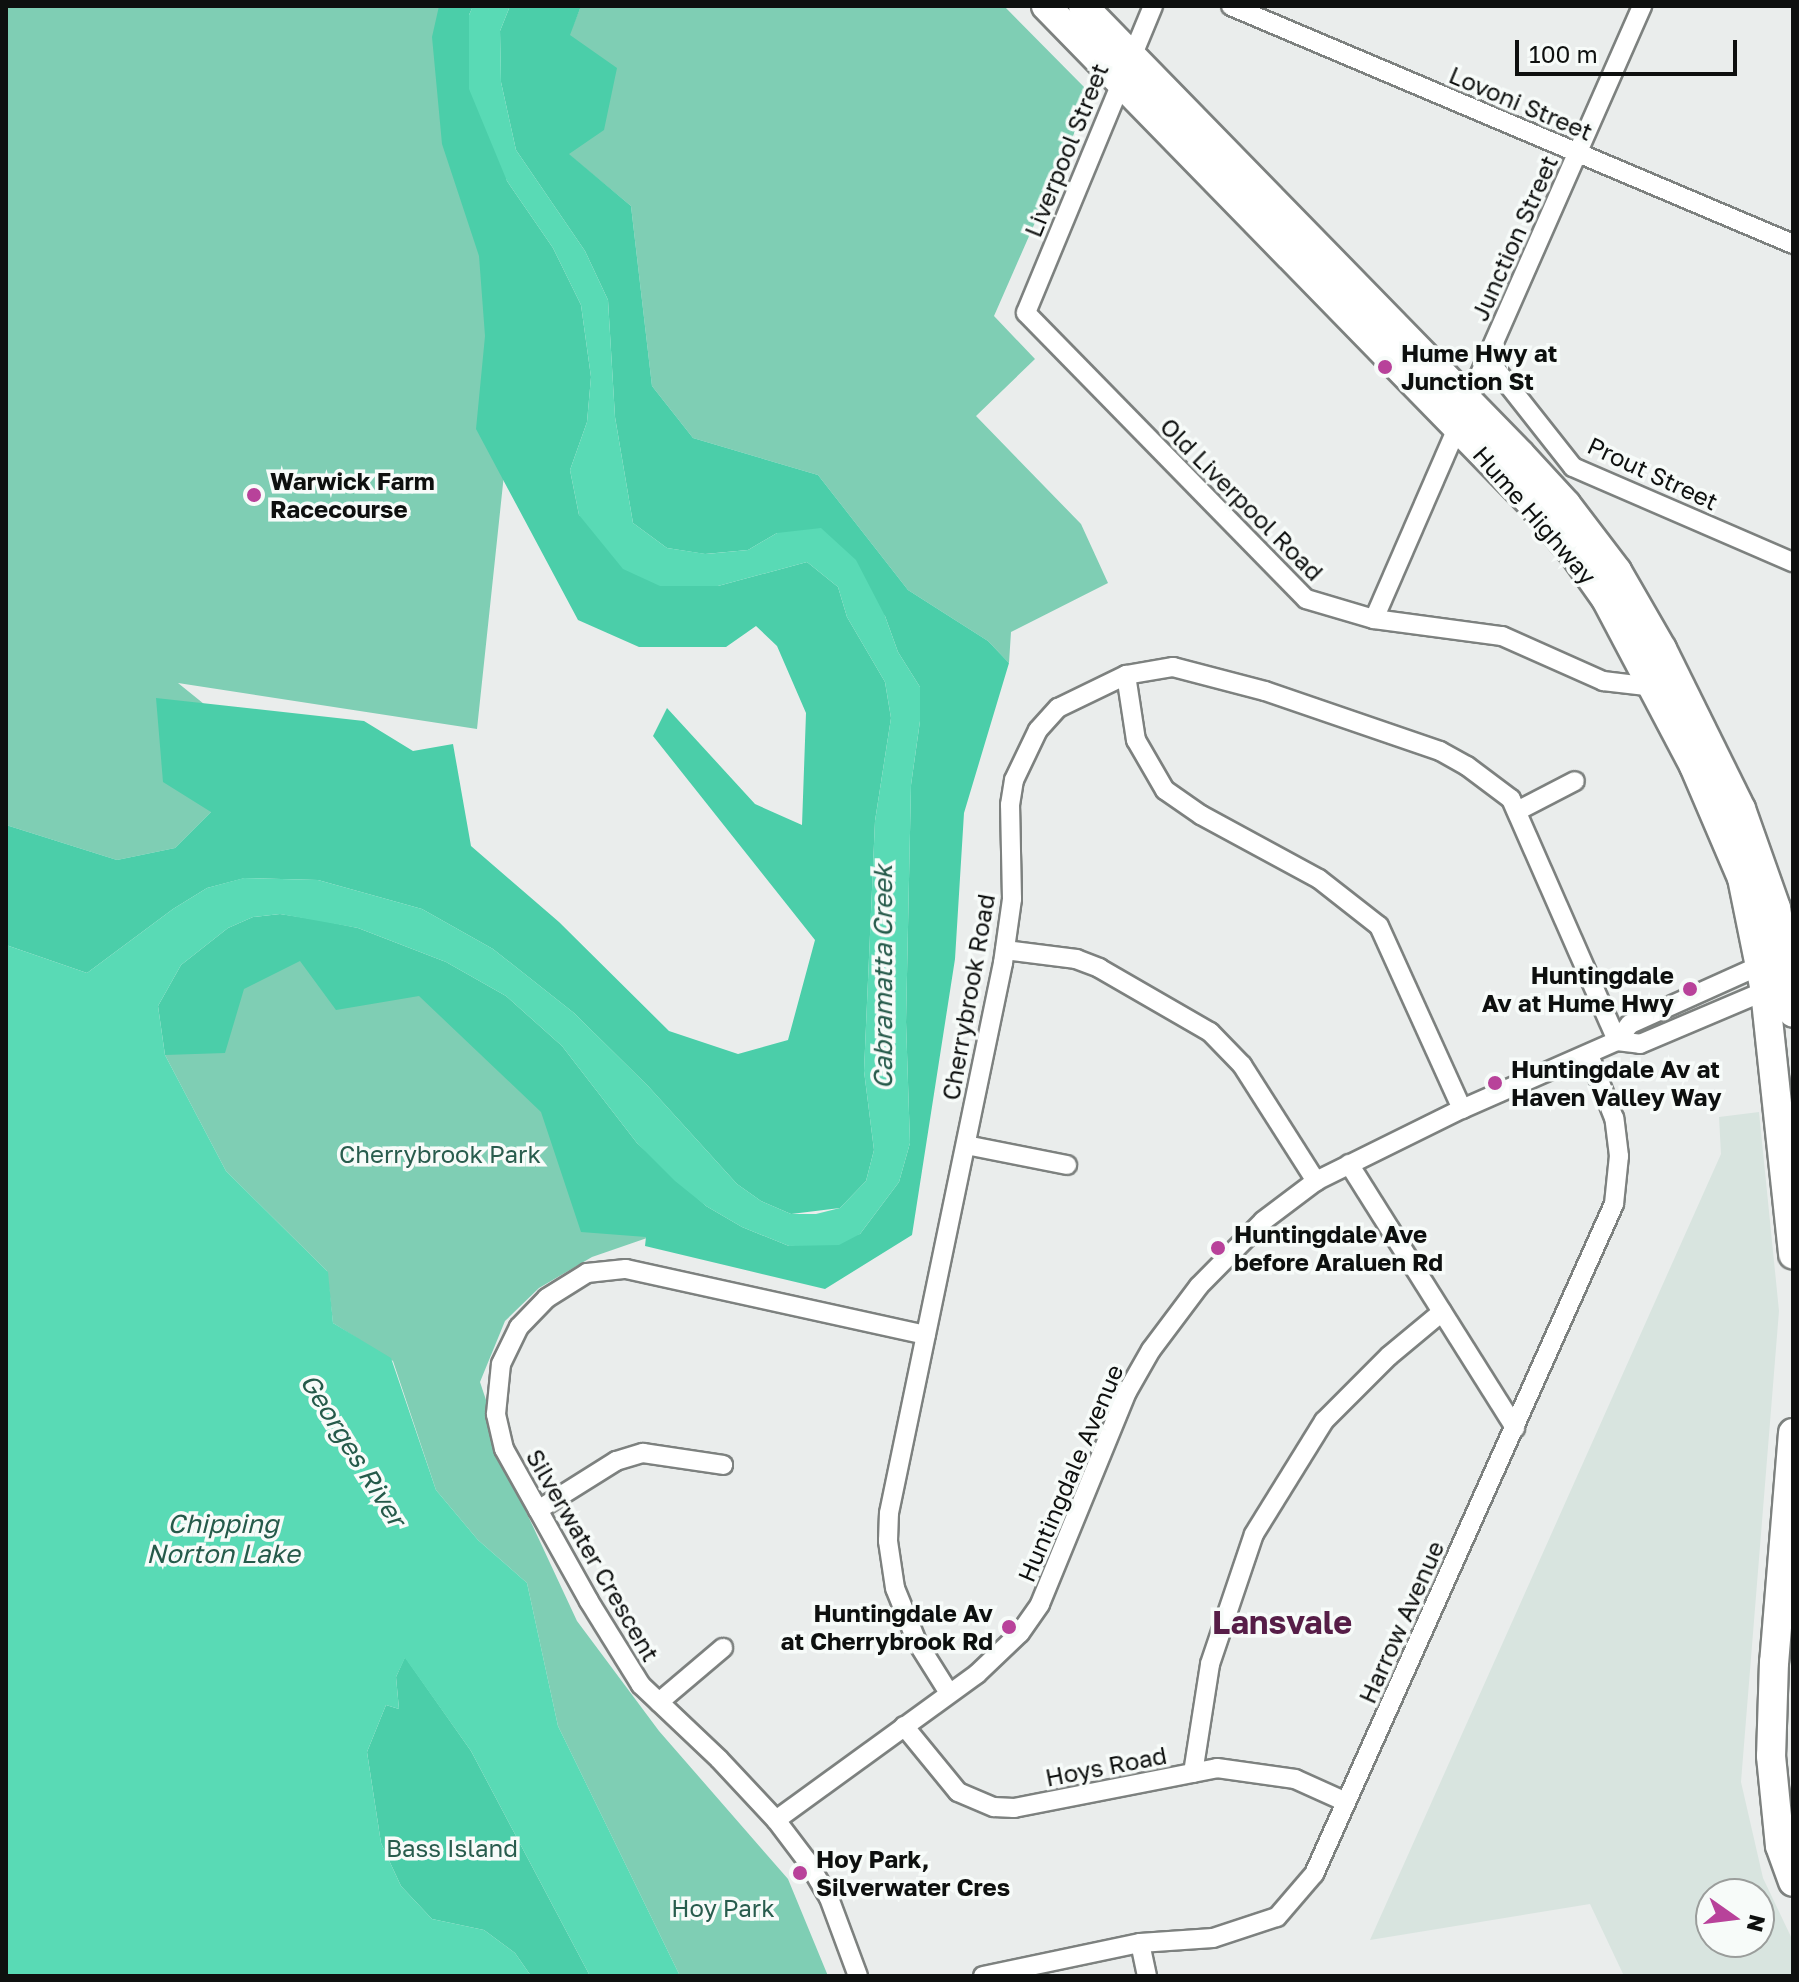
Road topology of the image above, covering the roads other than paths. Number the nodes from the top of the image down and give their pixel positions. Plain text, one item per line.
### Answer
1 (1046, 6) edge
2 (1083, 6) edge
3 (1153, 6) edge
4 (1231, 6) edge
5 (1642, 6) edge
6 (1131, 55) junction
7 (1119, 84) junction
8 (1578, 152) junction
9 (1793, 244) edge
10 (1026, 313) joint
11 (1487, 358) junction
12 (1468, 401) junction
13 (1457, 428) junction
14 (1793, 562) edge
15 (1374, 619) junction
16 (1126, 675) junction
17 (1653, 687) junction
18 (1575, 781) dead end
19 (1517, 811) junction
20 (1005, 950) junction
21 (1763, 978) junction
22 (1793, 1013) edge
23 (1617, 1041) junction
24 (1589, 1055) junction
25 (1462, 1109) junction
26 (966, 1145) junction
27 (1349, 1164) junction
28 (1067, 1165) dead end
29 (1316, 1181) junction
30 (1793, 1255) edge
31 (1442, 1312) junction
32 (926, 1335) junction
33 (1515, 1428) junction
34 (1793, 1433) edge
35 (723, 1465) dead end
36 (538, 1510) junction
37 (723, 1648) dead end
38 (949, 1693) junction
39 (659, 1702) junction
40 (904, 1726) junction
41 (1193, 1773) junction
42 (1346, 1802) junction
43 (776, 1820) junction
44 (1793, 1882) edge
45 (1140, 1943) junction
46 (858, 1976) edge
47 (983, 1976) edge
48 (1147, 1976) edge

1 - 7 highway, Hume Highway
2 - 6 highway, Hume Highway
3 - 6 street, Liverpool Street
4 - 8 street, Lovoni Street
5 - 8 street, Junction Street
6 - 7 street, Liverpool Street
6 - 12 highway, Hume Highway
7 - 10 street, Liverpool Street
7 - 13 highway, Hume Highway
8 - 9 street, Lovoni Street
8 - 11 street, Junction Street
10 - 15 street, Old Liverpool Road
11 - 12 street, Junction Street
11 - 14 street, Prout Street
12 - 22 highway, Hume Highway
13 - 15 street
13 - 17 highway, Hume Highway
15 - 17 street, Old Liverpool Road
16 - 19 street, Cherrybrook Road
16 - 20 street, Cherrybrook Road
16 - 25 street
17 - 21 highway, Hume Highway
18 - 19 street
19 - 23 street, Cherrybrook Road
20 - 26 street, Cherrybrook Road
20 - 29 street
21 - 23 street, Huntingdale Avenue
21 - 23 street, Huntingdale Avenue
21 - 30 highway, Hume Highway
23 - 24 street, Huntingdale Avenue
24 - 25 street, Huntingdale Avenue
24 - 33 street, Harrow Avenue
25 - 27 street, Huntingdale Avenue
26 - 28 street
26 - 32 street, Cherrybrook Road
27 - 29 street, Huntingdale Avenue
27 - 31 street
29 - 38 street, Huntingdale Avenue
31 - 33 street
31 - 41 street
32 - 36 street, Silverwater Crescent
32 - 38 street, Cherrybrook Road
33 - 42 street, Harrow Avenue
34 - 44 highway
35 - 36 street
36 - 39 street, Silverwater Crescent
37 - 39 street
38 - 40 street, Huntingdale Avenue
39 - 43 street, Silverwater Crescent
40 - 41 street, Hoys Road
40 - 43 street, Huntingdale Avenue
41 - 42 street, Hoys Road
42 - 45 street, Harrow Avenue
43 - 46 street, Silverwater Crescent
45 - 47 street, Harrow Avenue
45 - 48 street

